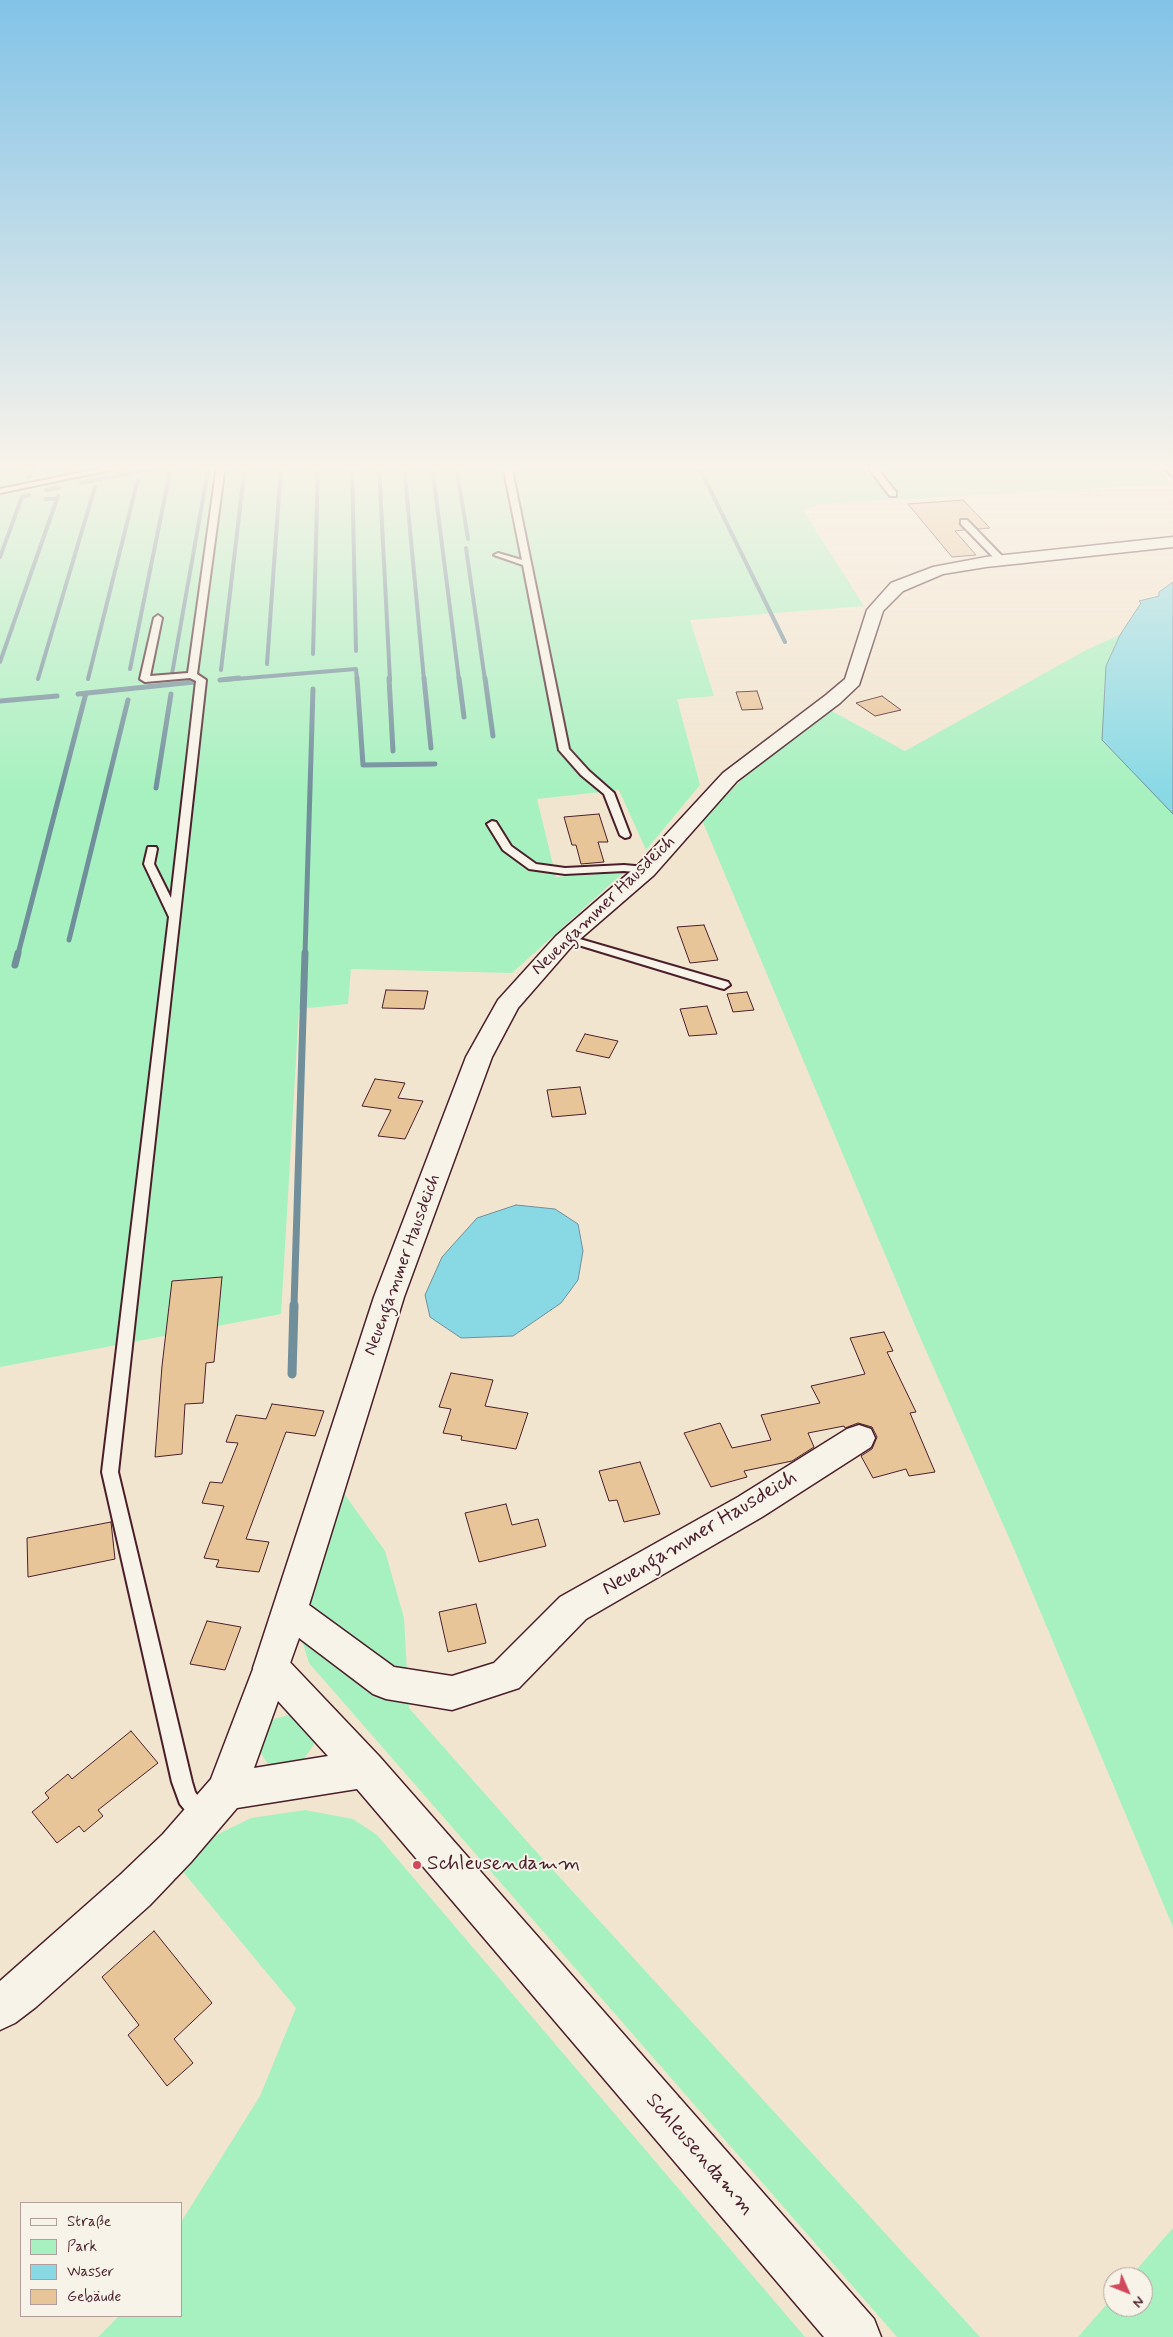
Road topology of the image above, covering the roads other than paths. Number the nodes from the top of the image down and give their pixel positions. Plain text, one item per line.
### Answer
1 (206, 574) edge
2 (529, 574) edge
3 (929, 574) edge
4 (158, 618) dead end
5 (192, 675) junction
6 (492, 824) dead end
7 (625, 835) dead end
8 (152, 849) dead end
9 (646, 870) junction
10 (176, 917) junction
11 (566, 938) junction
12 (724, 985) dead end
13 (859, 1438) dead end
14 (290, 1611) junction
15 (271, 1668) junction
16 (365, 1769) junction
17 (215, 1804) junction
18 (0, 2008) edge
19 (856, 2337) edge

1 - 5 lane
2 - 7 lane
3 - 9 street, Neuengammer Hausdeich
4 - 5 lane
5 - 10 lane
6 - 9 lane
8 - 10 lane
9 - 11 street, Neuengammer Hausdeich
10 - 17 lane
11 - 12 lane
11 - 14 street, Neuengammer Hausdeich
13 - 14 street, Neuengammer Hausdeich
14 - 15 street, Neuengammer Hausdeich
15 - 16 street, Schleusendamm
15 - 17 street, Neuengammer Hausdeich
16 - 17 street
16 - 19 street, Schleusendamm
17 - 18 street, Neuengammer Hausdeich

